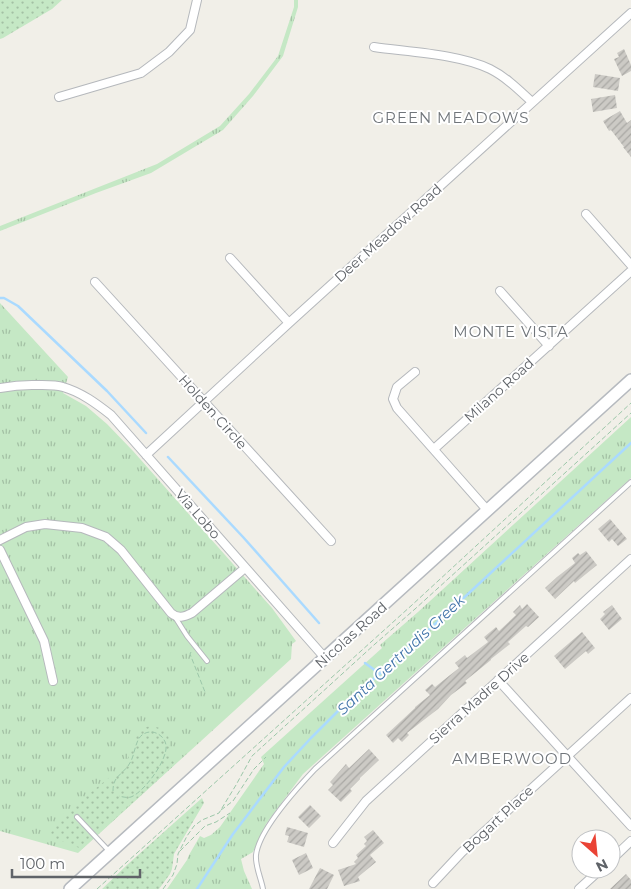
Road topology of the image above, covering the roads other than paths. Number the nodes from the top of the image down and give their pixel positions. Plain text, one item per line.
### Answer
1 (197, 0) edge
2 (631, 13) edge
3 (374, 47) dead end
4 (59, 97) dead end
5 (532, 102) junction
6 (586, 214) dead end
7 (230, 258) dead end
8 (631, 265) edge
9 (631, 271) edge
10 (95, 282) dead end
11 (500, 291) dead end
12 (289, 323) junction
13 (549, 346) junction
14 (415, 372) dead end
15 (631, 380) edge
16 (0, 388) edge
17 (204, 401) junction
18 (434, 449) junction
19 (146, 455) junction
20 (631, 482) edge
21 (488, 511) junction
22 (0, 540) edge
23 (331, 541) dead end
24 (0, 550) edge
25 (631, 559) edge
26 (245, 568) junction
27 (175, 617) junction
28 (325, 658) junction
29 (207, 661) dead end
30 (498, 680) junction
31 (53, 682) dead end
32 (631, 698) edge
33 (567, 756) junction
34 (77, 817) dead end
35 (631, 826) edge
36 (631, 841) edge
37 (333, 843) dead end
38 (621, 850) edge
39 (110, 853) junction
40 (590, 879) edge
41 (433, 882) dead end
42 (70, 889) edge
43 (263, 889) edge
44 (579, 889) edge

1 - 4 street
2 - 5 street, Deer Meadow Road
3 - 5 street
5 - 12 street, Deer Meadow Road
6 - 8 street
7 - 12 street
9 - 13 street, Milano Road
10 - 17 street, Holden Circle
11 - 13 street
12 - 17 street, Deer Meadow Road
13 - 18 street, Milano Road
14 - 18 street
15 - 21 main road, Nicolas Road
16 - 19 street, Via Lobo
17 - 19 street, Deer Meadow Road
17 - 23 street, Holden Circle
18 - 21 street
19 - 26 street, Via Lobo
20 - 43 lane
21 - 28 main road, Nicolas Road
22 - 27 street
24 - 31 street
25 - 30 street, Sierra Madre Drive
26 - 27 street
26 - 28 street, Via Lobo
27 - 29 lane
28 - 39 main road, Nicolas Road
30 - 33 street
30 - 37 street, Sierra Madre Drive
32 - 33 street, Bogart Place
33 - 35 street
33 - 41 street, Bogart Place
34 - 39 lane
36 - 38 street
39 - 42 main road, Nicolas Road
40 - 44 street

